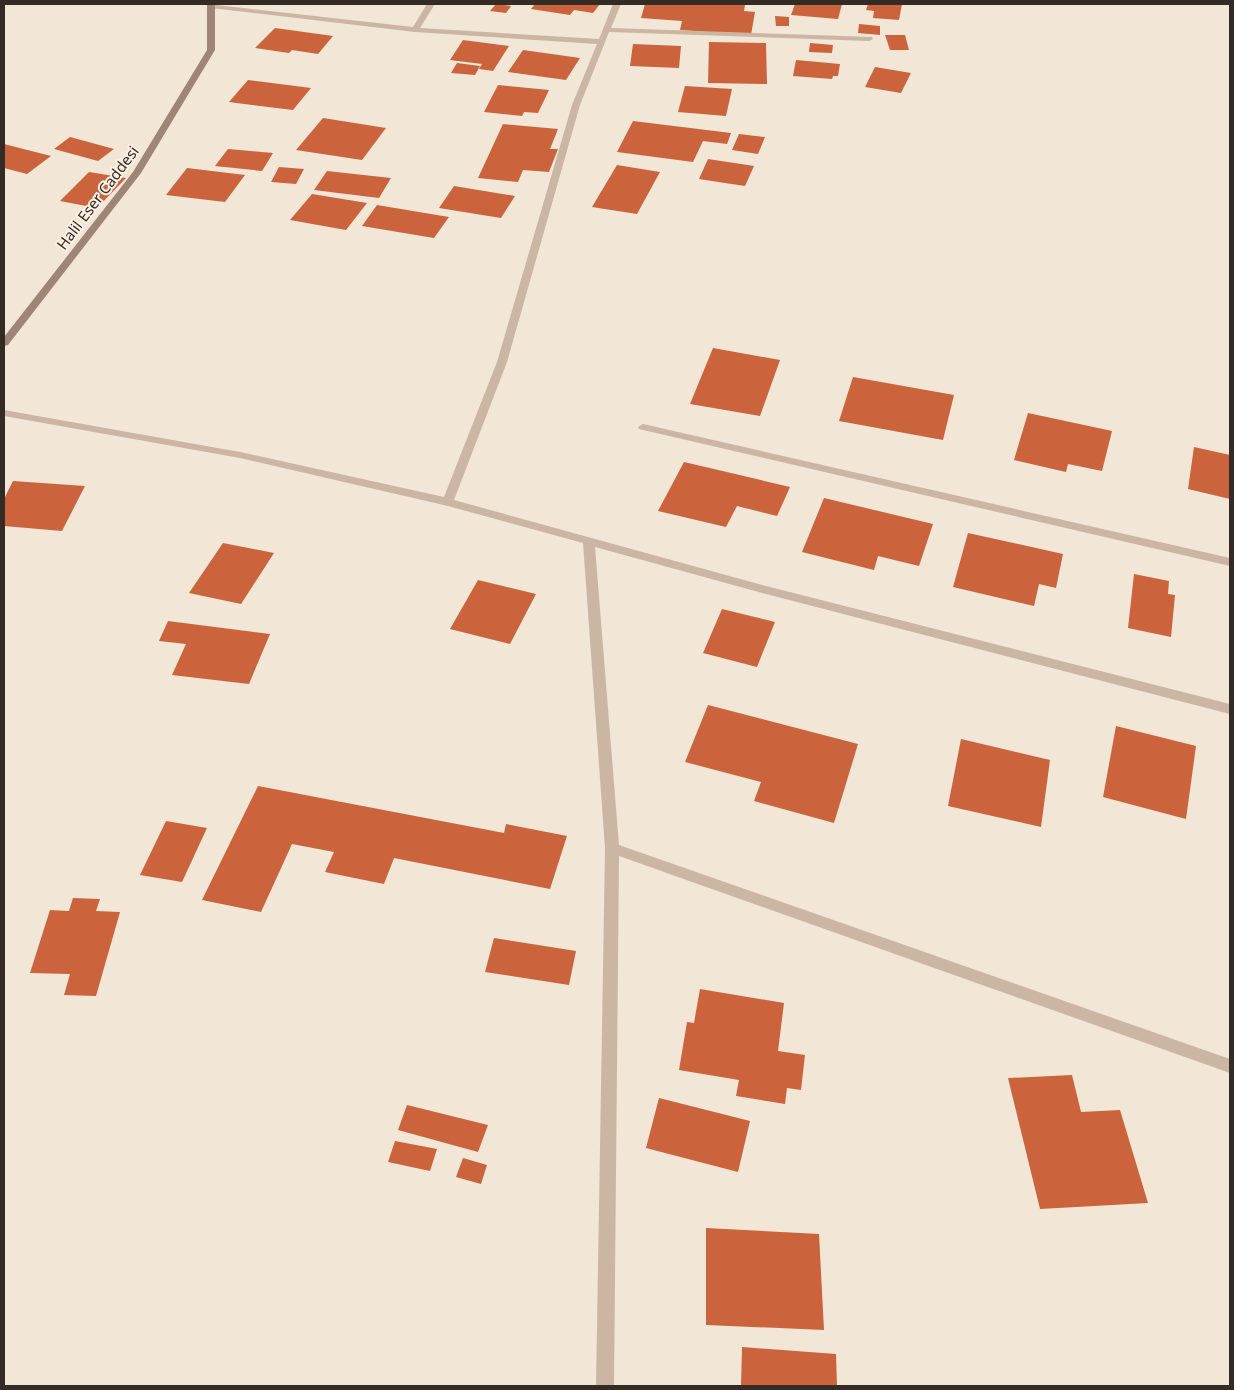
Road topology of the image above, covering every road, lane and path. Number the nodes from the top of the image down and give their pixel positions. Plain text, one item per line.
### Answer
1 (431, 4) edge
2 (617, 4) edge
3 (211, 5) edge
4 (415, 30) junction
5 (607, 30) junction
6 (869, 39) dead end
7 (602, 42) junction
8 (4, 343) edge
9 (4, 413) edge
10 (643, 426) dead end
11 (448, 502) junction
12 (589, 542) junction
13 (1230, 562) edge
14 (1230, 709) edge
15 (612, 848) junction
16 (1230, 1066) edge
17 (605, 1386) edge

1 - 4 street
2 - 5 street
3 - 4 street
3 - 8 street, Halil Eser Caddesi
4 - 7 street
5 - 6 street
5 - 7 street
7 - 11 street
9 - 11 street
10 - 13 street
11 - 12 street
12 - 14 street
12 - 15 street
15 - 16 street
15 - 17 street

